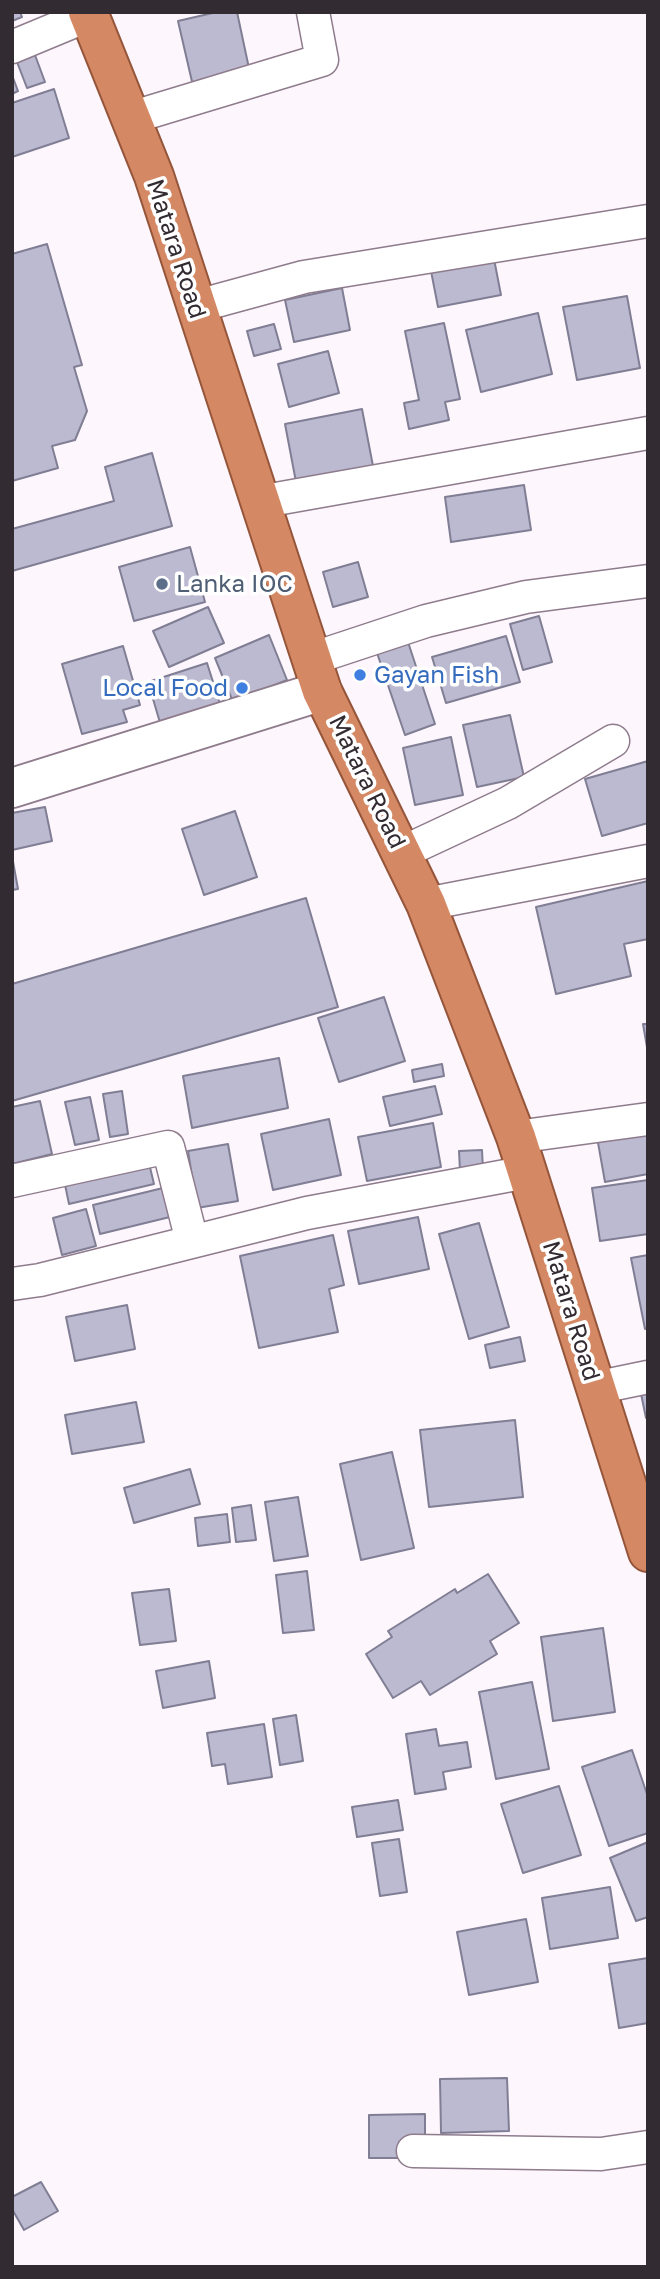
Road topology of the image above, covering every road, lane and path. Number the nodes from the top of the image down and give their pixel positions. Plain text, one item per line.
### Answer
1 (313, 12) edge
2 (88, 13) edge
3 (12, 47) edge
4 (130, 118) junction
5 (648, 221) edge
6 (194, 307) junction
7 (648, 433) edge
8 (259, 502) junction
9 (648, 581) edge
10 (317, 675) junction
11 (613, 741) dead end
12 (12, 788) edge
13 (401, 853) junction
14 (648, 861) edge
15 (426, 904) junction
16 (648, 1119) edge
17 (522, 1154) junction
18 (12, 1181) edge
19 (192, 1241) junction
20 (12, 1284) edge
21 (648, 1377) edge
22 (595, 1388) junction
23 (648, 1552) edge
24 (648, 2147) edge
25 (413, 2151) dead end

1 - 4 street
2 - 3 street
2 - 4 highway, Matara Road
4 - 6 highway, Matara Road
5 - 6 street
6 - 8 highway, Matara Road
7 - 8 street
8 - 10 highway, Matara Road
9 - 10 street
10 - 12 street
10 - 13 highway, Matara Road
11 - 13 street
13 - 15 highway, Matara Road
14 - 15 street
15 - 17 highway, Matara Road
16 - 17 street
17 - 19 street
17 - 22 highway, Matara Road
18 - 19 street
19 - 20 street
21 - 22 street
22 - 23 highway, Matara Road
24 - 25 street

